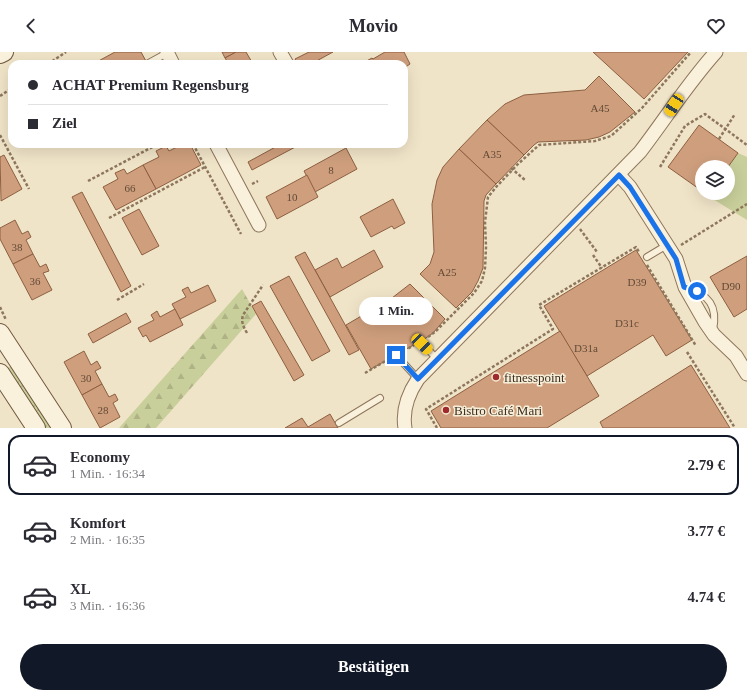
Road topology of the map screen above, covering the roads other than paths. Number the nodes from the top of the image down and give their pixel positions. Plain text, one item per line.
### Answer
1 (4, 52) edge
2 (716, 52) edge
3 (0, 54) edge
4 (169, 56) edge
5 (158, 60) edge
6 (218, 148) edge
7 (619, 175) junction
8 (259, 224) dead end
9 (669, 248) junction
10 (646, 258) road end
11 (0, 333) edge
12 (420, 341) road end
13 (396, 355) road end
14 (437, 359) junction
15 (0, 372) edge
16 (747, 374) edge
17 (418, 379) junction
18 (380, 398) dead end
19 (339, 423) dead end
20 (36, 428) edge
21 (62, 428) edge
22 (405, 428) edge

1 - 3 street
2 - 7 street
4 - 5 lane
6 - 8 street
7 - 9 street
7 - 14 street
9 - 10 lane
9 - 16 street
11 - 21 street
12 - 14 lane
13 - 17 lane
14 - 17 street
15 - 20 street
17 - 22 street
18 - 19 lane

